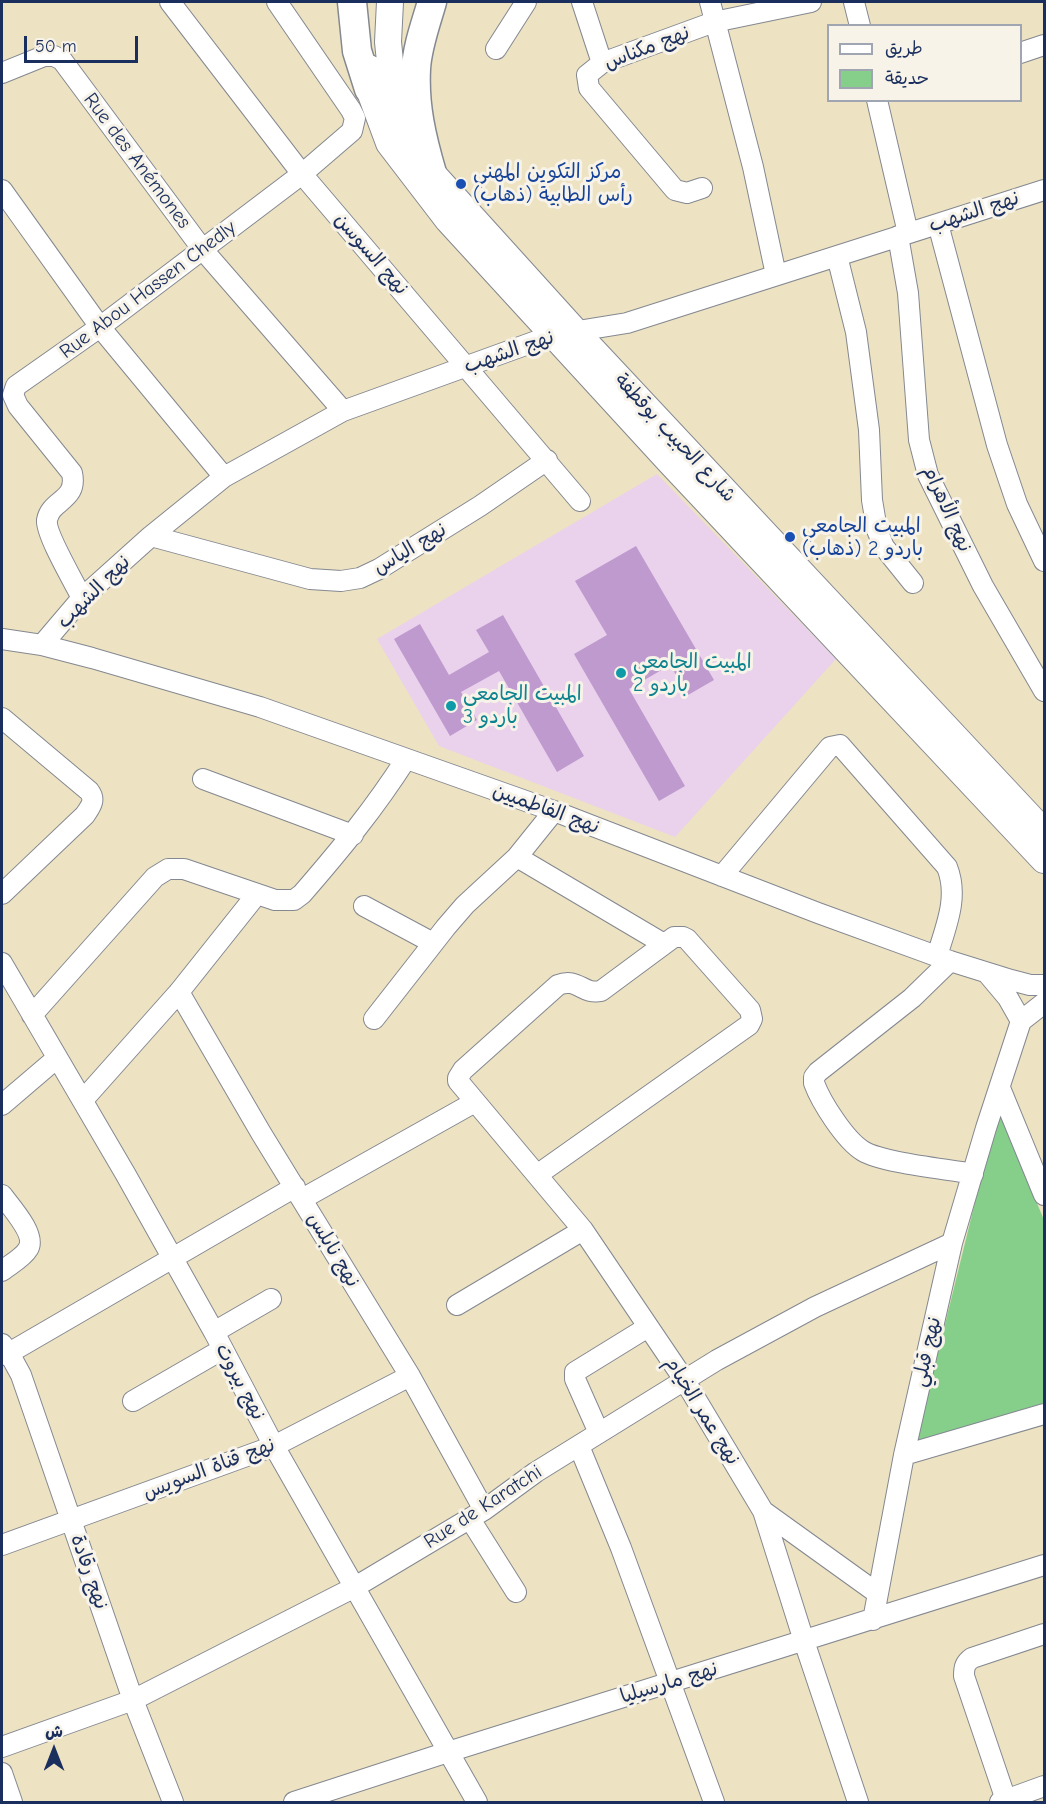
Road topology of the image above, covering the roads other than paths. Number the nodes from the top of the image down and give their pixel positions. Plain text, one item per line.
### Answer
1 (170, 2) edge
2 (277, 2) edge
3 (352, 2) edge
4 (366, 2) edge
5 (390, 2) edge
6 (432, 2) edge
7 (526, 2) edge
8 (582, 2) edge
9 (710, 2) edge
10 (811, 2) edge
11 (854, 2) edge
12 (714, 22) junction
13 (860, 24) edge
14 (1044, 45) edge
15 (496, 49) dead end
16 (1022, 52) edge
17 (602, 63) junction
18 (2, 73) edge
19 (369, 89) junction
20 (877, 102) edge
21 (432, 173) junction
22 (303, 174) junction
23 (702, 188) dead end
24 (2, 190) edge
25 (1044, 190) edge
26 (938, 224) junction
27 (903, 235) junction
28 (203, 250) junction
29 (837, 256) junction
30 (777, 275) junction
31 (100, 327) junction
32 (564, 333) junction
33 (467, 367) junction
34 (343, 411) junction
35 (548, 460) junction
36 (224, 477) junction
37 (580, 501) dead end
38 (152, 536) junction
39 (1044, 561) edge
40 (913, 583) dead end
41 (82, 598) junction
42 (2, 639) edge
43 (42, 645) junction
44 (1044, 691) edge
45 (2, 718) edge
46 (406, 759) junction
47 (203, 779) dead end
48 (554, 811) junction
49 (1044, 832) edge
50 (353, 835) junction
51 (517, 856) junction
52 (1044, 860) edge
53 (722, 876) junction
54 (2, 894) edge
55 (257, 894) junction
56 (364, 906) dead end
57 (434, 943) junction
58 (664, 944) junction
59 (944, 958) junction
60 (2, 963) edge
61 (987, 973) junction
62 (1044, 985) edge
63 (179, 992) junction
64 (1044, 1003) edge
65 (32, 1015) junction
66 (374, 1019) dead end
67 (1021, 1021) junction
68 (57, 1058) junction
69 (1000, 1088) junction
70 (84, 1100) junction
71 (475, 1102) junction
72 (2, 1105) edge
73 (973, 1174) junction
74 (537, 1175) junction
75 (299, 1193) junction
76 (2, 1195) edge
77 (1044, 1195) edge
78 (583, 1230) junction
79 (952, 1243) junction
80 (172, 1257) junction
81 (2, 1271) edge
82 (271, 1299) dead end
83 (457, 1305) dead end
84 (648, 1327) junction
85 (219, 1341) junction
86 (4, 1351) edge
87 (410, 1376) junction
88 (685, 1381) junction
89 (133, 1401) dead end
90 (1044, 1414) edge
91 (599, 1433) junction
92 (274, 1446) junction
93 (579, 1446) junction
94 (904, 1455) junction
95 (763, 1511) junction
96 (477, 1515) junction
97 (71, 1521) junction
98 (2, 1545) edge
99 (1044, 1565) edge
100 (355, 1587) junction
101 (516, 1592) dead end
102 (877, 1593) junction
103 (873, 1620) junction
104 (1044, 1634) edge
105 (804, 1641) junction
106 (669, 1683) junction
107 (133, 1700) junction
108 (2, 1746) edge
109 (448, 1752) junction
110 (2, 1773) edge
111 (1044, 1787) edge
112 (1003, 1801) edge
113 (12, 1803) edge
114 (173, 1803) edge
115 (294, 1803) edge
116 (477, 1803) edge
117 (714, 1803) edge
118 (858, 1803) edge

1 - 22 street, نهج السوسن
2 - 22 street, Rue Abou Hassen Chedly
3 - 19 highway
4 - 19 main road, شارع الحبيب بوقطفة
5 - 21 main road, شارع الحبيب بوقطفة
6 - 21 highway
7 - 15 street
8 - 17 street
9 - 12 street
10 - 12 street, نهج مكناس
11 - 13 street
12 - 17 street, نهج مكناس
12 - 30 street
14 - 16 street
17 - 23 street, نهج مكناس
18 - 28 street, Rue des Anémones
19 - 32 main road, شارع الحبيب بوقطفة
20 - 27 street, نهج الأهرام
21 - 32 main road, شارع الحبيب بوقطفة
22 - 28 street, Rue Abou Hassen Chedly
22 - 33 street, نهج السوسن
24 - 31 street
25 - 26 street, نهج الشهب
26 - 27 street, نهج الشهب
26 - 39 street
27 - 29 street, نهج الشهب
27 - 44 street, نهج الأهرام
28 - 31 street, Rue Abou Hassen Chedly
28 - 34 street, Rue des Anémones
29 - 30 street, نهج الشهب
29 - 40 street
30 - 32 street, نهج الشهب
31 - 36 street
31 - 41 street, Rue Abou Hassen Chedly
32 - 33 street, نهج الشهب
32 - 49 main road, شارع الحبيب بوقطفة
32 - 52 main road, شارع الحبيب بوقطفة
33 - 34 street, نهج الشهب
33 - 35 street, نهج السوسن
34 - 36 street, نهج الشهب
35 - 37 street, نهج السوسن
35 - 38 street, نهج الياس
36 - 38 street, نهج الشهب
38 - 41 street, نهج الشهب
41 - 43 street, نهج الشهب
42 - 43 street, نهج الفاطميين
43 - 46 street, نهج الفاطميين
45 - 54 street
46 - 48 street, نهج الفاطميين
46 - 50 street
47 - 50 street
48 - 51 street
48 - 53 street, نهج الفاطميين
50 - 55 street
51 - 57 street
51 - 58 street
53 - 59 street, نهج الفاطميين
53 - 59 street
55 - 63 street
55 - 65 street
56 - 57 street
57 - 66 street
58 - 71 street, نهج عمر الخيام
58 - 74 street
59 - 61 street, نهج الفاطميين
59 - 73 street
60 - 65 street, نهج بيروت
61 - 62 street, نهج الفاطميين
61 - 67 street
63 - 70 street
63 - 75 street, نهج نابلس
64 - 67 street
65 - 68 street, نهج بيروت
67 - 69 street, نهج قبلي
68 - 70 street, نهج بيروت
68 - 72 street
69 - 73 street, نهج قبلي
69 - 77 street
70 - 80 street, نهج بيروت
71 - 74 street, نهج عمر الخيام
71 - 75 street
73 - 79 street, نهج قبلي
74 - 78 street, نهج عمر الخيام
75 - 80 street
75 - 87 street, نهج نابلس
76 - 81 street
78 - 83 street
78 - 84 street, نهج عمر الخيام
79 - 88 street, Rue de Karatchi
79 - 94 street, نهج قبلي
80 - 85 street, نهج بيروت
80 - 86 street
82 - 85 street
84 - 88 street, نهج عمر الخيام
84 - 91 street
85 - 89 street
85 - 92 street, نهج بيروت
86 - 97 street, نهج رقادة
87 - 92 street, نهج قناة السويس
87 - 96 street, نهج نابلس
88 - 91 street, Rue de Karatchi
88 - 95 street, نهج عمر الخيام
90 - 94 street
91 - 93 street, Rue de Karatchi
92 - 97 street, نهج قناة السويس
92 - 100 street, نهج بيروت
93 - 96 street, Rue de Karatchi
93 - 106 street
94 - 102 street, نهج قبلي
95 - 102 street
95 - 105 street, نهج عمر الخيام
96 - 100 street, Rue de Karatchi
96 - 101 street, نهج نابلس
97 - 98 street, نهج قناة السويس
97 - 107 street, نهج رقادة
99 - 103 street, نهج مارسيليا
100 - 107 street, Rue de Karatchi
100 - 109 street, نهج بيروت
102 - 103 street, نهج قبلي
103 - 105 street, نهج مارسيليا
104 - 112 street
105 - 106 street, نهج مارسيليا
105 - 118 street, نهج عمر الخيام
106 - 109 street, نهج مارسيليا
106 - 117 street
107 - 108 street, Rue de Karatchi
107 - 114 street, نهج رقادة
109 - 115 street, نهج مارسيليا
109 - 116 street, نهج بيروت
110 - 113 street
111 - 112 street

